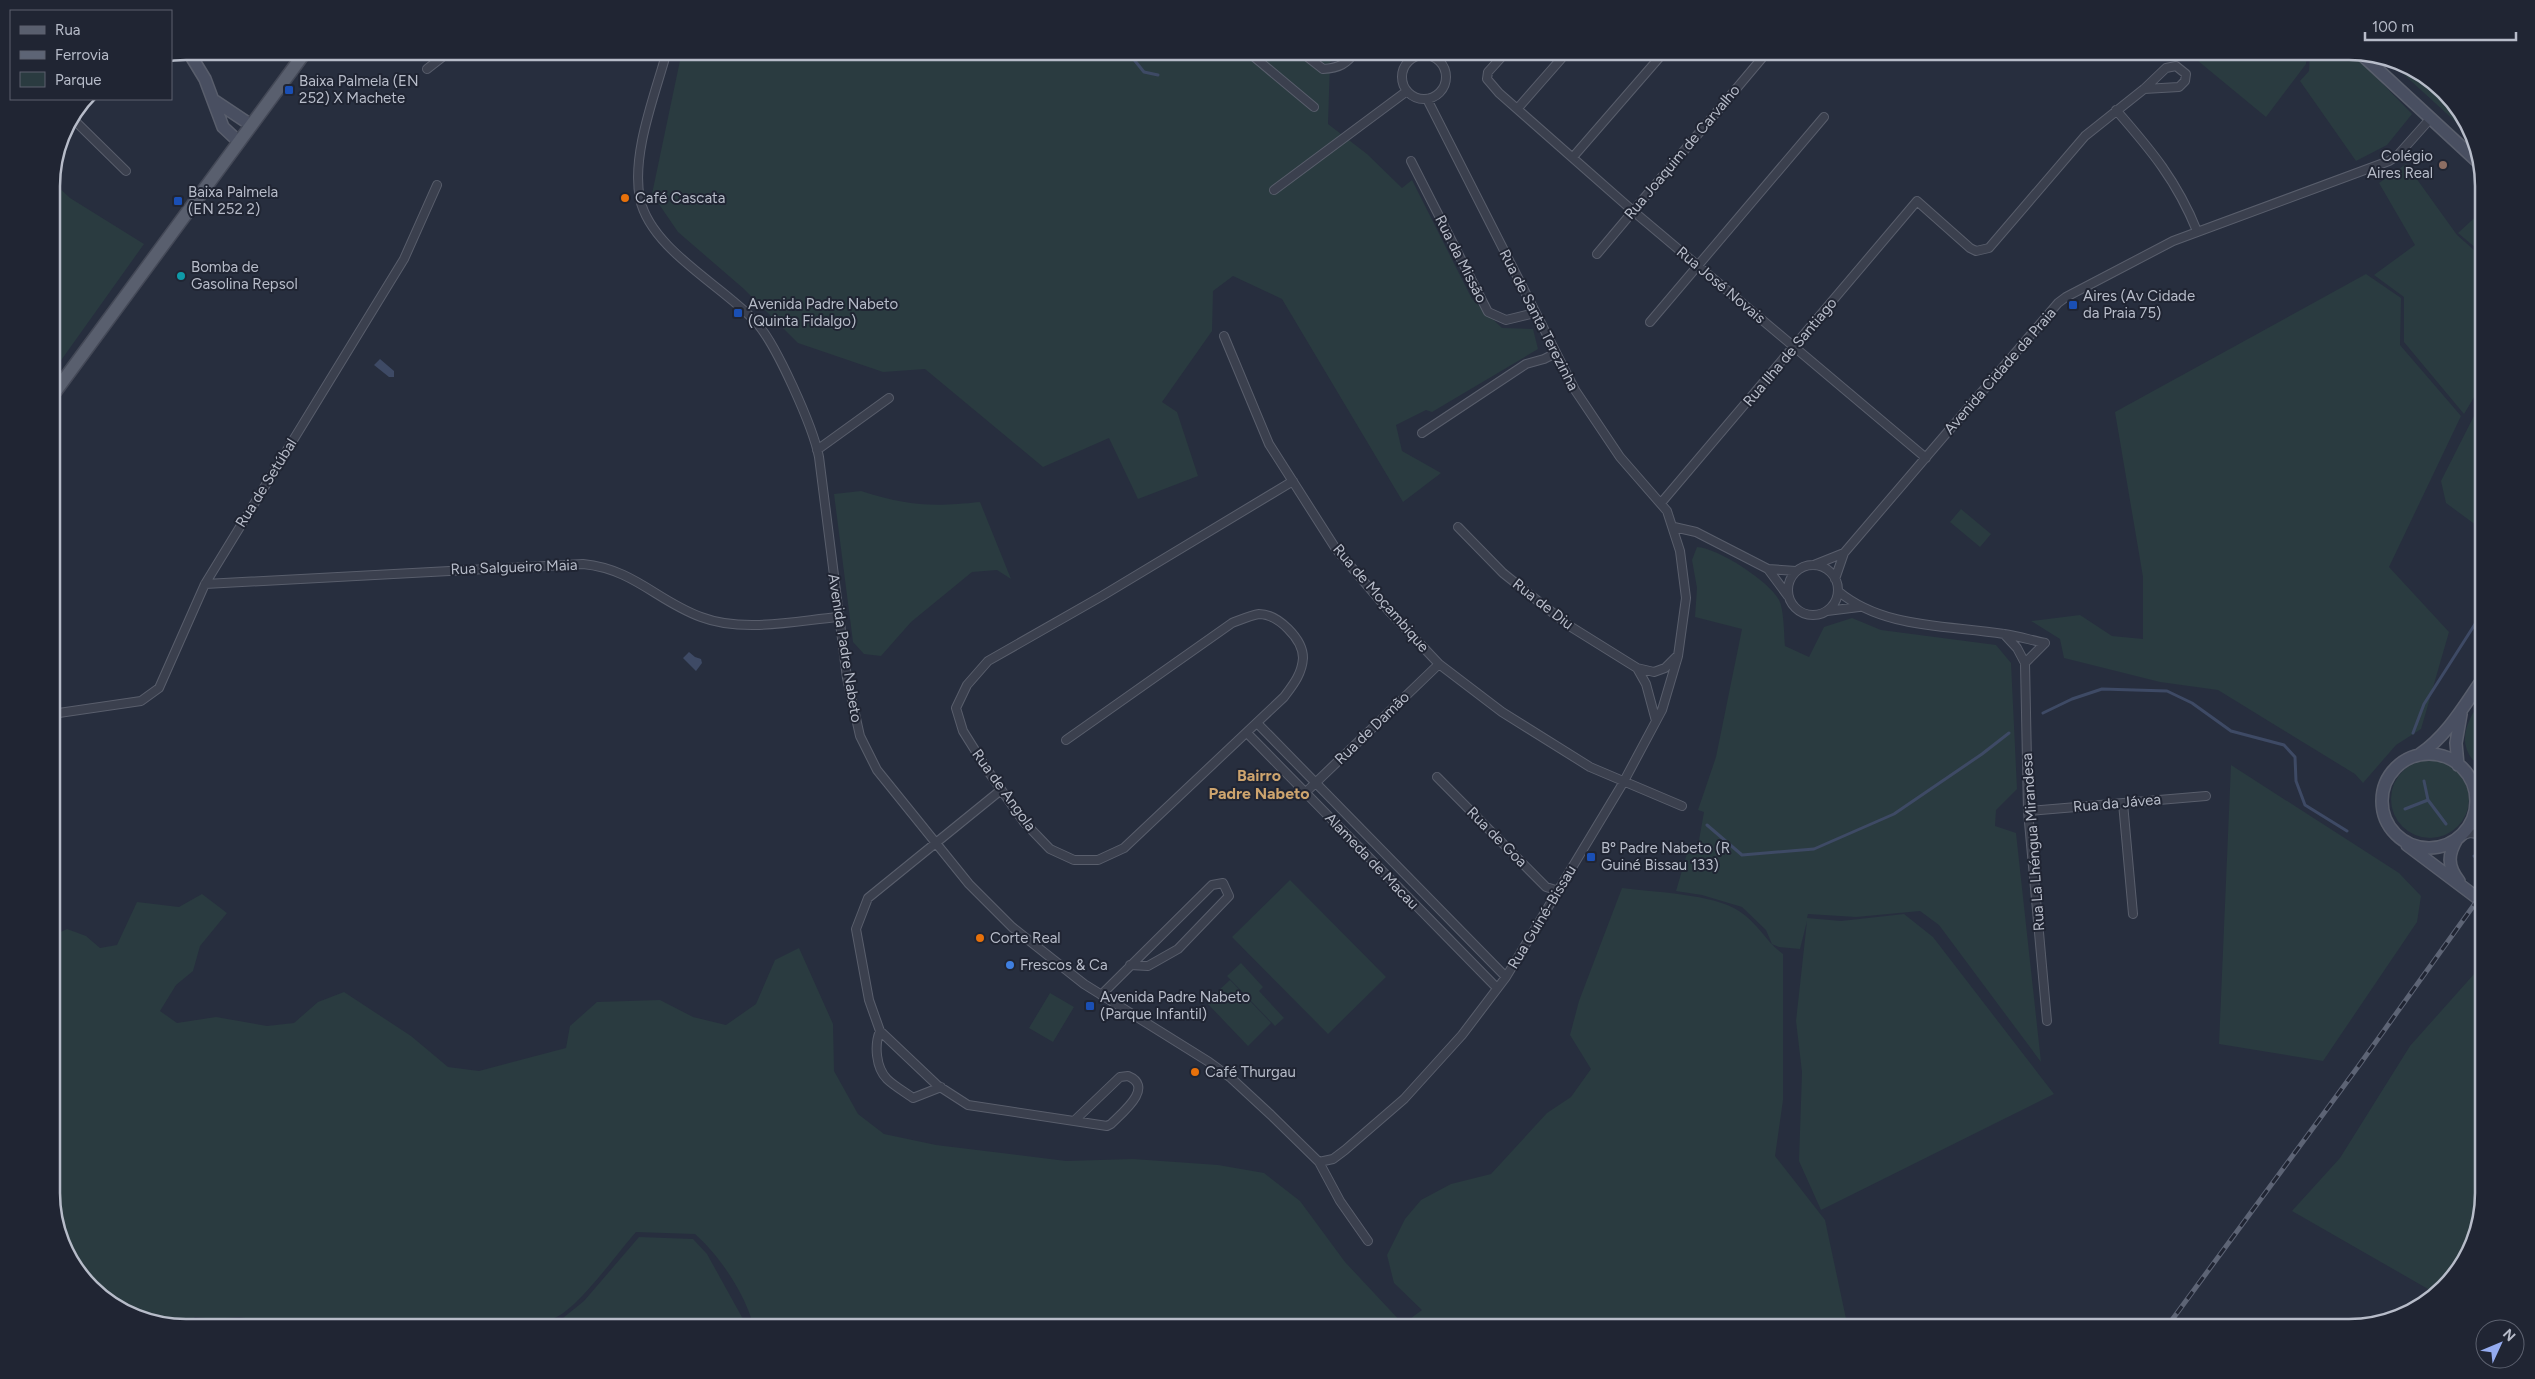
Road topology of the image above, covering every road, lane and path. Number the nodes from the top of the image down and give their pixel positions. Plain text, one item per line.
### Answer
1 (193, 60) edge
2 (299, 60) edge
3 (438, 60) edge
4 (664, 60) edge
5 (1259, 60) edge
6 (1312, 60) edge
7 (1350, 60) edge
8 (1408, 60) edge
9 (1499, 60) edge
10 (1560, 60) edge
11 (1657, 60) edge
12 (1760, 60) edge
13 (1440, 61) edge
14 (2369, 62) edge
15 (427, 69) dead end
16 (2144, 90) junction
17 (1407, 91) junction
18 (1427, 99) junction
19 (215, 101) junction
20 (1314, 107) dead end
21 (1518, 108) junction
22 (2116, 110) junction
23 (1824, 117) dead end
24 (2430, 119) junction
25 (77, 123) edge
26 (252, 125) junction
27 (239, 142) junction
28 (2472, 156) edge
29 (1573, 157) junction
30 (1411, 160) dead end
31 (126, 171) dead end
32 (437, 185) dead end
33 (1274, 190) dead end
34 (1633, 211) junction
35 (2197, 231) junction
36 (1597, 254) dead end
37 (1698, 266) junction
38 (1535, 313) junction
39 (1650, 322) dead end
40 (1224, 336) dead end
41 (1795, 346) junction
42 (1556, 354) junction
43 (60, 385) edge
44 (888, 398) dead end
45 (1422, 433) dead end
46 (817, 450) junction
47 (1926, 458) junction
48 (1293, 481) junction
49 (1661, 503) junction
50 (1458, 527) dead end
51 (1674, 527) junction
52 (1844, 553) junction
53 (1814, 565) junction
54 (1768, 569) junction
55 (1796, 571) junction
56 (1835, 579) junction
57 (205, 584) junction
58 (1838, 591) junction
59 (1789, 598) junction
60 (1859, 607) junction
61 (1826, 611) junction
62 (838, 617) junction
63 (2004, 634) junction
64 (1678, 656) junction
65 (2025, 663) junction
66 (1439, 664) junction
67 (1637, 668) junction
68 (2475, 690) edge
69 (2463, 707) junction
70 (60, 713) edge
71 (1656, 721) junction
72 (1257, 723) junction
73 (1247, 733) junction
74 (1066, 740) dead end
75 (2418, 755) junction
76 (2458, 764) junction
77 (1438, 777) dead end
78 (1316, 783) junction
79 (1623, 783) junction
80 (1001, 790) junction
81 (1305, 793) junction
82 (2206, 796) dead end
83 (2123, 803) junction
84 (1682, 806) dead end
85 (2475, 808) joint
86 (2028, 812) junction
87 (2475, 834) edge
88 (2459, 837) junction
89 (2402, 840) junction
90 (935, 842) junction
91 (2463, 886) junction
92 (1559, 891) junction
93 (2475, 895) edge
94 (2133, 914) dead end
95 (1130, 966) junction
96 (1506, 977) junction
97 (1497, 988) junction
98 (1101, 995) junction
99 (2047, 1021) dead end
100 (880, 1031) junction
101 (941, 1087) junction
102 (1075, 1120) junction
103 (1319, 1162) junction
104 (1368, 1241) dead end

1 - 19 street
2 - 26 main road
3 - 15 street
4 - 46 street, Avenida Padre Nabeto
5 - 20 street
6 - 7 street
8 - 17 street
9 - 21 street, Rua José Novais
10 - 21 street
11 - 29 street
12 - 34 street, Rua Joaquim de Carvalho
13 - 18 street
14 - 24 street
16 - 16 street
16 - 22 street
17 - 18 street
17 - 33 street
18 - 38 street, Rua de Santa Terezinha
19 - 26 street
19 - 27 street
21 - 29 street, Rua José Novais
22 - 35 street
22 - 41 street, Rua Ilha de Santiago
23 - 37 street
24 - 28 street
24 - 35 street, Avenida Cidade da Praia
25 - 31 street
26 - 27 main road
27 - 43 main road
29 - 34 street, Rua José Novais
30 - 38 street, Rua da Missão
32 - 57 street, Rua de Setúbal
34 - 36 street, Rua Joaquim de Carvalho
34 - 37 street, Rua José Novais
35 - 47 street, Avenida Cidade da Praia
37 - 39 street
37 - 41 street, Rua José Novais
38 - 42 street, Rua de Santa Terezinha
40 - 48 street, Rua de Moçambique
41 - 47 street, Rua José Novais
41 - 49 street, Rua Ilha de Santiago
42 - 45 street
42 - 49 street, Rua de Santa Terezinha
44 - 46 street
46 - 62 street, Avenida Padre Nabeto
47 - 52 street, Avenida Cidade da Praia
48 - 66 street, Rua de Moçambique
48 - 80 street, Rua de Angola
49 - 51 street, Rua de Santa Terezinha
50 - 67 street, Rua de Diu
51 - 54 street
51 - 64 street, Rua Guiné-Bissau
52 - 53 street, Avenida Cidade da Praia
52 - 56 street, Avenida Cidade da Praia
53 - 55 street
53 - 56 street
54 - 55 street
54 - 59 street
55 - 59 street
56 - 58 street
57 - 62 street, Rua Salgueiro Maia
57 - 70 street, Rua de Setúbal
58 - 60 street
58 - 61 street
59 - 61 street
60 - 61 street
60 - 63 street
62 - 90 street, Avenida Padre Nabeto
63 - 65 street
63 - 65 street
64 - 67 street, Rua de Diu
64 - 71 street, Rua Guiné-Bissau
65 - 86 street, Rua La Lhéngua Mirandesa
66 - 78 street, Rua de Damão
66 - 79 street, Rua de Moçambique
67 - 71 street
68 - 69 street
69 - 75 street
69 - 76 street
71 - 79 street, Rua Guiné-Bissau
72 - 73 street, Rua de Angola
72 - 74 street, Rua de Angola
72 - 78 street, Alameda de Macau
73 - 80 street, Rua de Angola
73 - 81 street, Alameda de Macau
75 - 76 street
75 - 89 street
76 - 85 street
77 - 92 street, Rua de Goa
78 - 81 street, Rua de Damão
78 - 96 street, Alameda de Macau
79 - 84 street, Rua de Moçambique
79 - 92 street, Rua Guiné-Bissau
80 - 90 street
81 - 97 street, Alameda de Macau
82 - 83 street, Rua da Jávea
83 - 86 street, Rua da Jávea
83 - 94 street
85 - 88 street
86 - 99 street, Rua La Lhéngua Mirandesa
87 - 88 street
88 - 89 street
88 - 91 street
89 - 91 street
90 - 98 street, Avenida Padre Nabeto
90 - 100 street
91 - 93 street
92 - 96 street, Rua Guiné-Bissau
95 - 95 street
95 - 98 street
96 - 97 street, Rua Guiné-Bissau
97 - 103 street, Rua Guiné-Bissau
98 - 103 street, Avenida Padre Nabeto
100 - 101 street
100 - 101 street
101 - 102 street
102 - 102 street
103 - 104 street, Avenida Padre Nabeto

